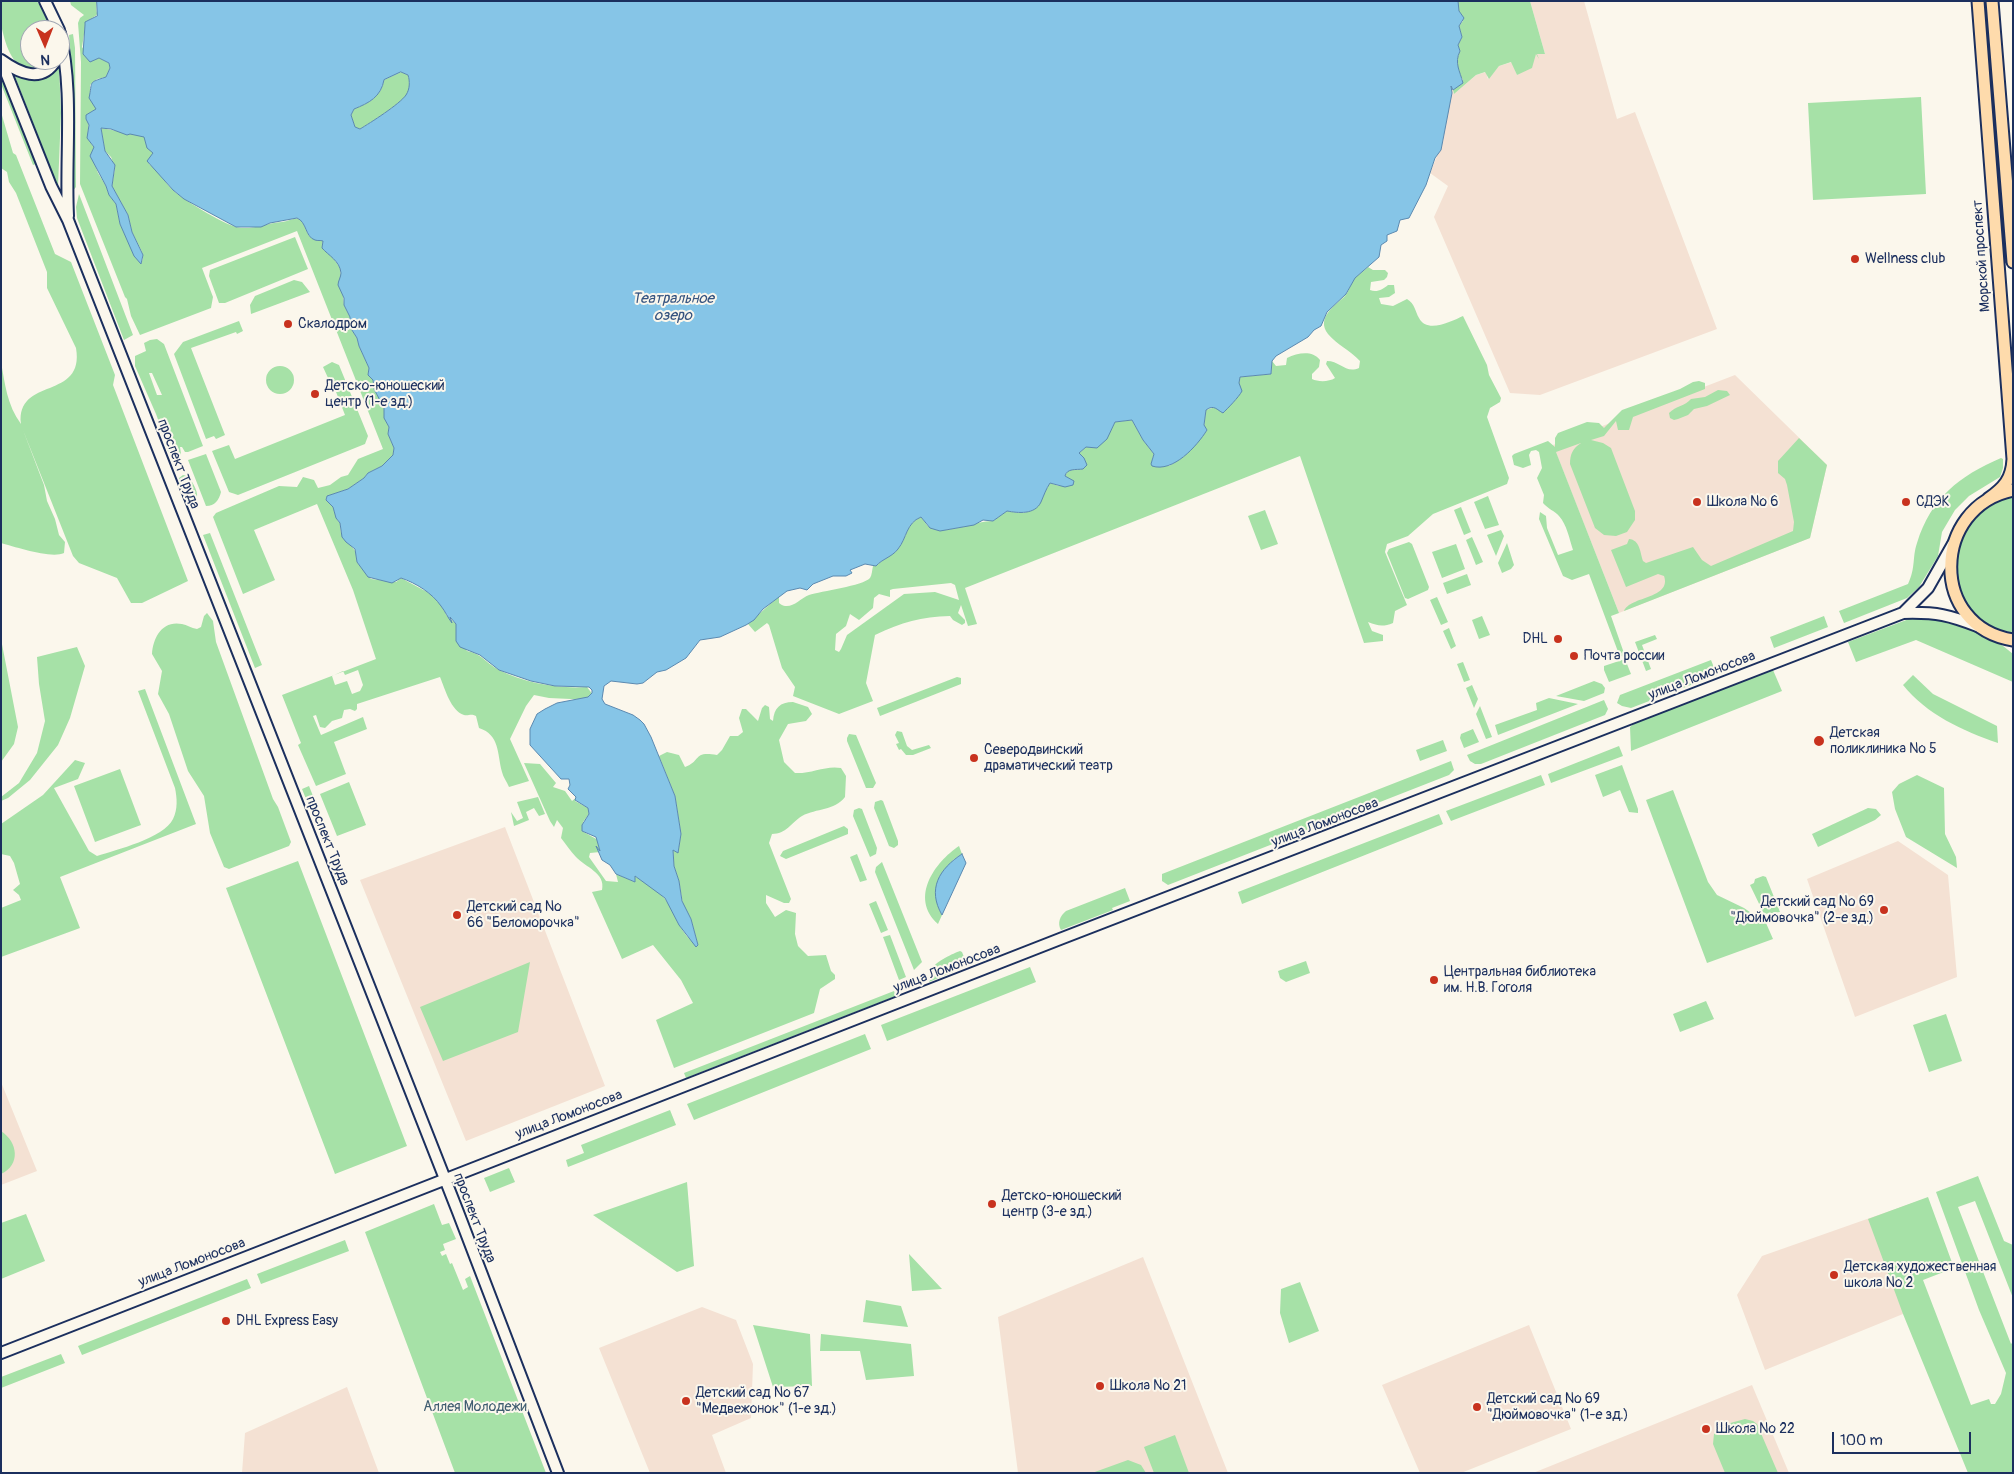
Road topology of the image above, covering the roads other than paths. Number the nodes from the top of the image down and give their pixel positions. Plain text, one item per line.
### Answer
1 (45, 1) edge
2 (1978, 1) edge
3 (1992, 1) edge
4 (52, 20) edge
5 (1996, 57) junction
6 (1983, 58) junction
7 (1, 60) edge
8 (48, 70) edge
9 (65, 70) edge
10 (68, 220) junction
11 (2013, 262) edge
12 (2010, 398) edge
13 (2013, 490) edge
14 (1988, 499) junction
15 (1953, 544) junction
16 (1903, 613) junction
17 (1983, 628) junction
18 (1997, 635) junction
19 (2013, 640) edge
20 (2013, 648) edge
21 (444, 1179) junction
22 (1, 1353) edge
23 (558, 1473) edge

1 - 4 main road, проспект Труда
2 - 6 main road, Морской проспект
3 - 5 main road
5 - 6 main road
5 - 11 main road
6 - 12 main road, Морской проспект
7 - 8 main road
7 - 10 main road, проспект Труда
9 - 10 main road, проспект Труда
10 - 21 main road, проспект Труда
12 - 14 main road, Морской проспект
13 - 14 main road
14 - 15 main road, Морской проспект
15 - 16 main road
15 - 17 main road
16 - 17 main road
16 - 21 main road, улица Ломоносова
17 - 18 main road
18 - 19 main road
18 - 20 main road
21 - 22 main road, улица Ломоносова
21 - 23 main road, проспект Труда

